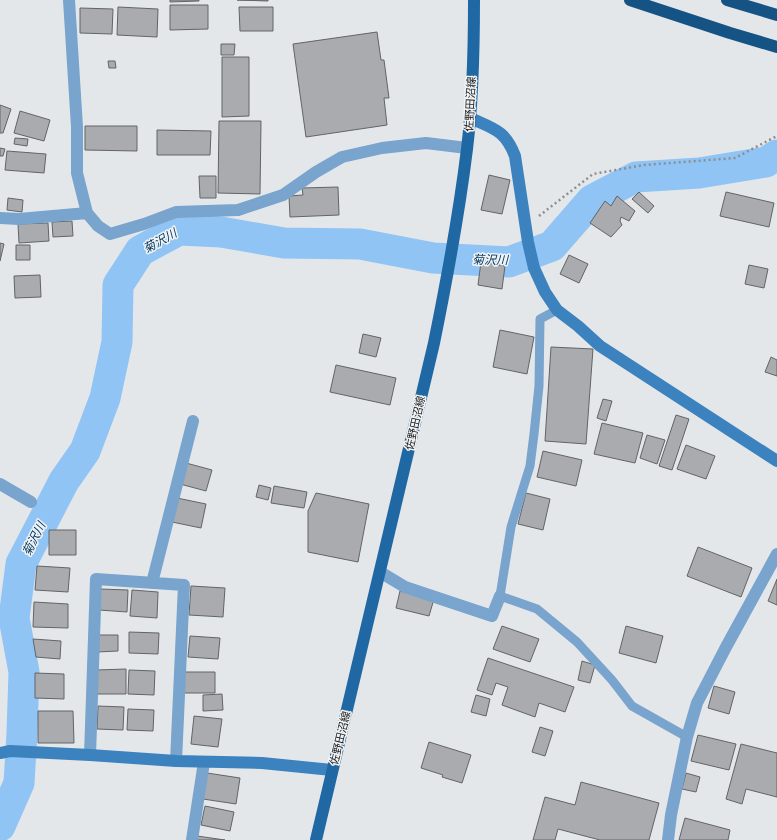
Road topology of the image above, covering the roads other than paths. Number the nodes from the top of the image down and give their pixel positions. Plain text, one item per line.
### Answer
1 (69, 0) edge
2 (474, 0) edge
3 (630, 0) edge
4 (727, 0) edge
5 (777, 15) edge
6 (777, 47) edge
7 (470, 118) junction
8 (467, 148) junction
9 (87, 213) junction
10 (0, 218) edge
11 (557, 310) junction
12 (193, 421) dead end
13 (777, 461) edge
14 (0, 484) edge
15 (31, 502) dead end
16 (777, 554) edge
17 (380, 572) junction
18 (152, 583) junction
19 (500, 596) junction
20 (687, 737) junction
21 (0, 753) edge
22 (90, 755) junction
23 (176, 761) junction
24 (204, 762) junction
25 (332, 770) junction
26 (192, 840) edge
27 (316, 840) edge
28 (668, 840) edge

1 - 9 street
2 - 7 main road, 佐野田沼線
3 - 6 highway
4 - 5 highway
7 - 8 main road, 佐野田沼線
7 - 11 street
8 - 9 street
8 - 17 main road, 佐野田沼線
9 - 10 street
11 - 13 street
11 - 19 lane
12 - 18 street
14 - 15 street
16 - 20 street
17 - 19 street
17 - 25 main road, 佐野田沼線
18 - 22 street
18 - 23 street
19 - 20 lane
20 - 28 street
21 - 22 street
22 - 23 street
23 - 24 street
24 - 25 street
24 - 26 street
25 - 27 main road, 佐野田沼線

